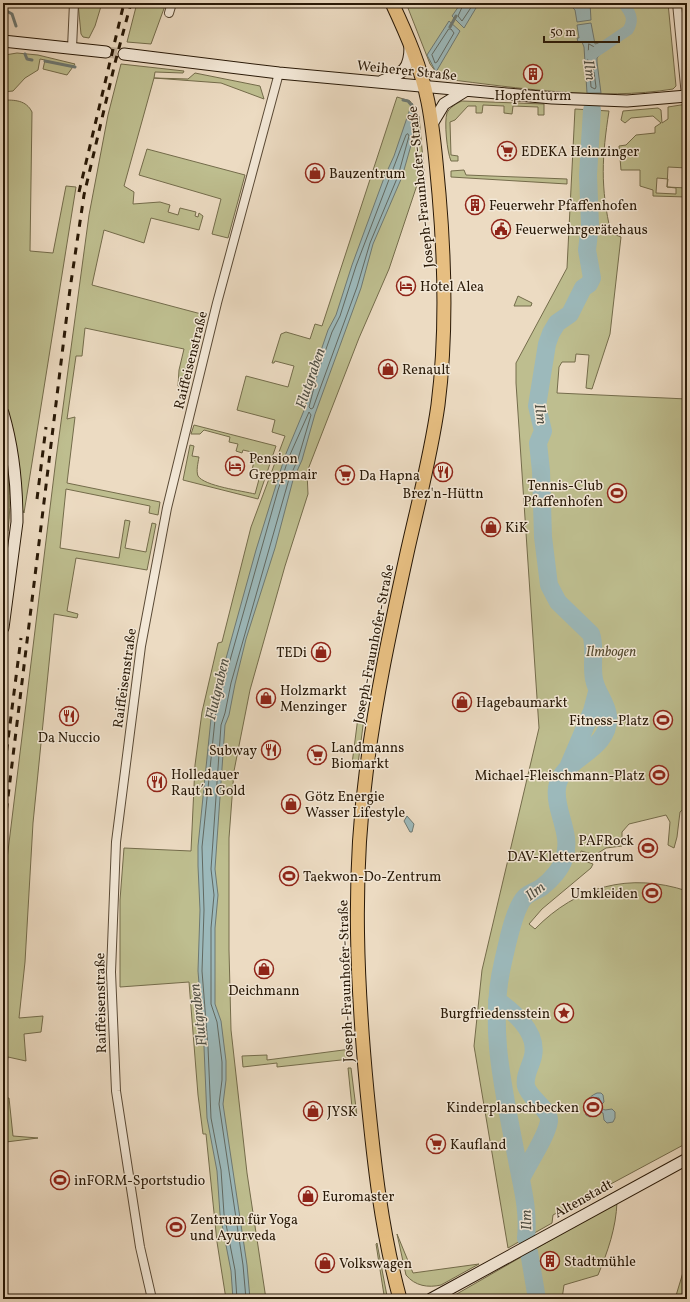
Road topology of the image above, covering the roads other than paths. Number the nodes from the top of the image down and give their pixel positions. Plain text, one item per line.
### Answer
1 (74, 3) edge
2 (172, 3) edge
3 (392, 3) edge
4 (677, 3) edge
5 (169, 13) dead end
6 (3, 41) edge
7 (410, 43) junction
8 (72, 48) junction
9 (684, 48) edge
10 (106, 52) tunnel mouth
11 (124, 54) tunnel mouth
12 (279, 73) junction
13 (379, 82) junction
14 (465, 91) junction
15 (429, 92) junction
16 (686, 96) edge
17 (432, 124) junction
18 (3, 413) edge
19 (3, 628) edge
20 (687, 1160) edge
21 (152, 1299) edge
22 (400, 1299) edge
23 (431, 1299) edge

1 - 8 street
2 - 5 street
3 - 7 main road, Joseph-Fraunhofer-Straße
4 - 9 street
6 - 8 street
7 - 13 street
7 - 15 main road, Joseph-Fraunhofer-Straße
8 - 10 street
9 - 16 street
11 - 12 street, Weiherer Straße
12 - 13 street, Weiherer Straße
12 - 21 street, Raiffeisenstraße
13 - 15 street, Weiherer Straße
14 - 15 street, Weiherer Straße
14 - 16 street, Weiherer Straße
14 - 17 street
15 - 17 main road, Joseph-Fraunhofer-Straße
17 - 22 main road, Joseph-Fraunhofer-Straße
18 - 19 street
20 - 23 street, Altenstadt

